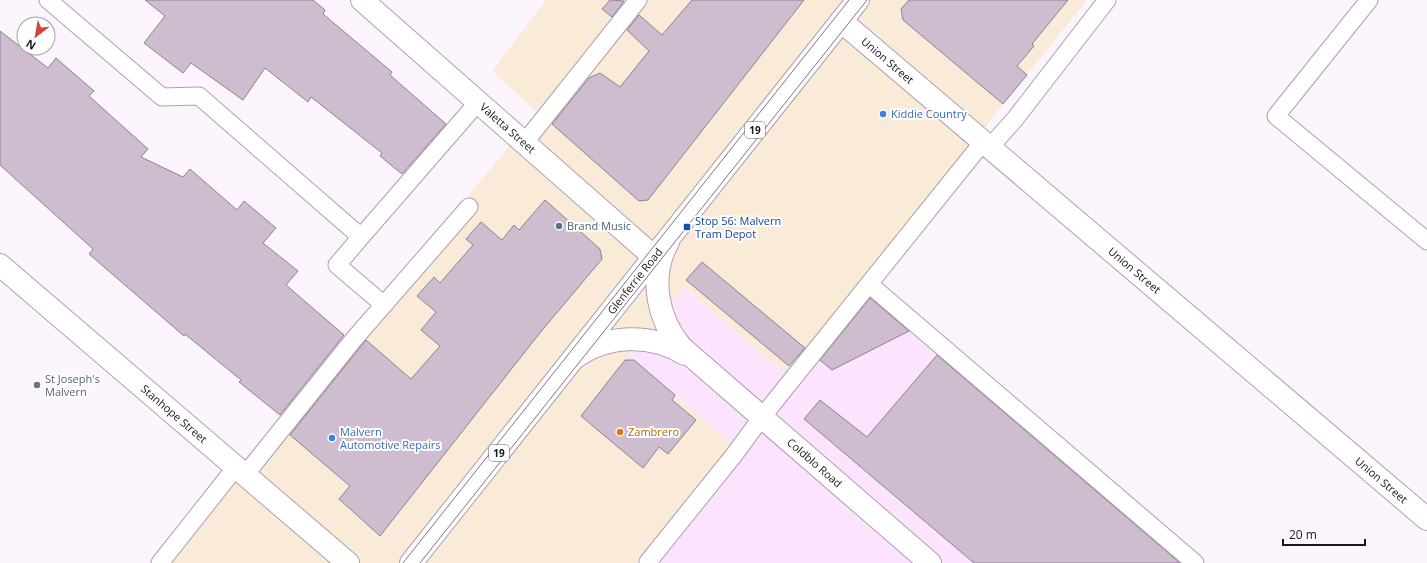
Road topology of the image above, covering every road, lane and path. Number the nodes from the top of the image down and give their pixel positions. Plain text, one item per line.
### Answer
1 (48, 0) edge
2 (362, 0) edge
3 (638, 0) edge
4 (858, 0) edge
5 (1107, 0) edge
6 (1369, 0) edge
7 (841, 21) junction
8 (479, 101) junction
9 (525, 142) junction
10 (987, 144) junction
11 (469, 207) dead end
12 (673, 234) junction
13 (361, 237) junction
14 (1427, 241) edge
15 (654, 256) junction
16 (0, 265) edge
17 (869, 284) junction
18 (384, 305) junction
19 (572, 360) junction
20 (698, 363) junction
21 (762, 417) junction
22 (241, 471) junction
23 (1427, 519) edge
24 (160, 563) edge
25 (348, 563) edge
26 (411, 563) edge
27 (650, 563) edge
28 (930, 563) edge
29 (1195, 563) edge

1 - 13 lane
2 - 8 street, Valetta Street
3 - 9 lane
4 - 7 street, Glenferrie Road / 19
5 - 10 lane
6 - 14 lane
7 - 10 street, Union Street
7 - 12 street, Glenferrie Road / 19
8 - 9 street, Valetta Street
8 - 13 lane
9 - 15 street, Valetta Street
10 - 17 lane
10 - 23 street, Union Street
11 - 18 lane
12 - 15 street, Glenferrie Road / 19
12 - 20 street, Coldblo Road
13 - 18 lane
15 - 19 street, Glenferrie Road / 19
16 - 22 street, Stanhope Street
17 - 21 lane
17 - 29 lane
18 - 22 lane
19 - 20 street, Coldblo Road
19 - 26 street, Glenferrie Road / 19
20 - 21 street, Coldblo Road
21 - 27 lane
21 - 28 street, Coldblo Road
22 - 24 lane
22 - 25 street, Stanhope Street

